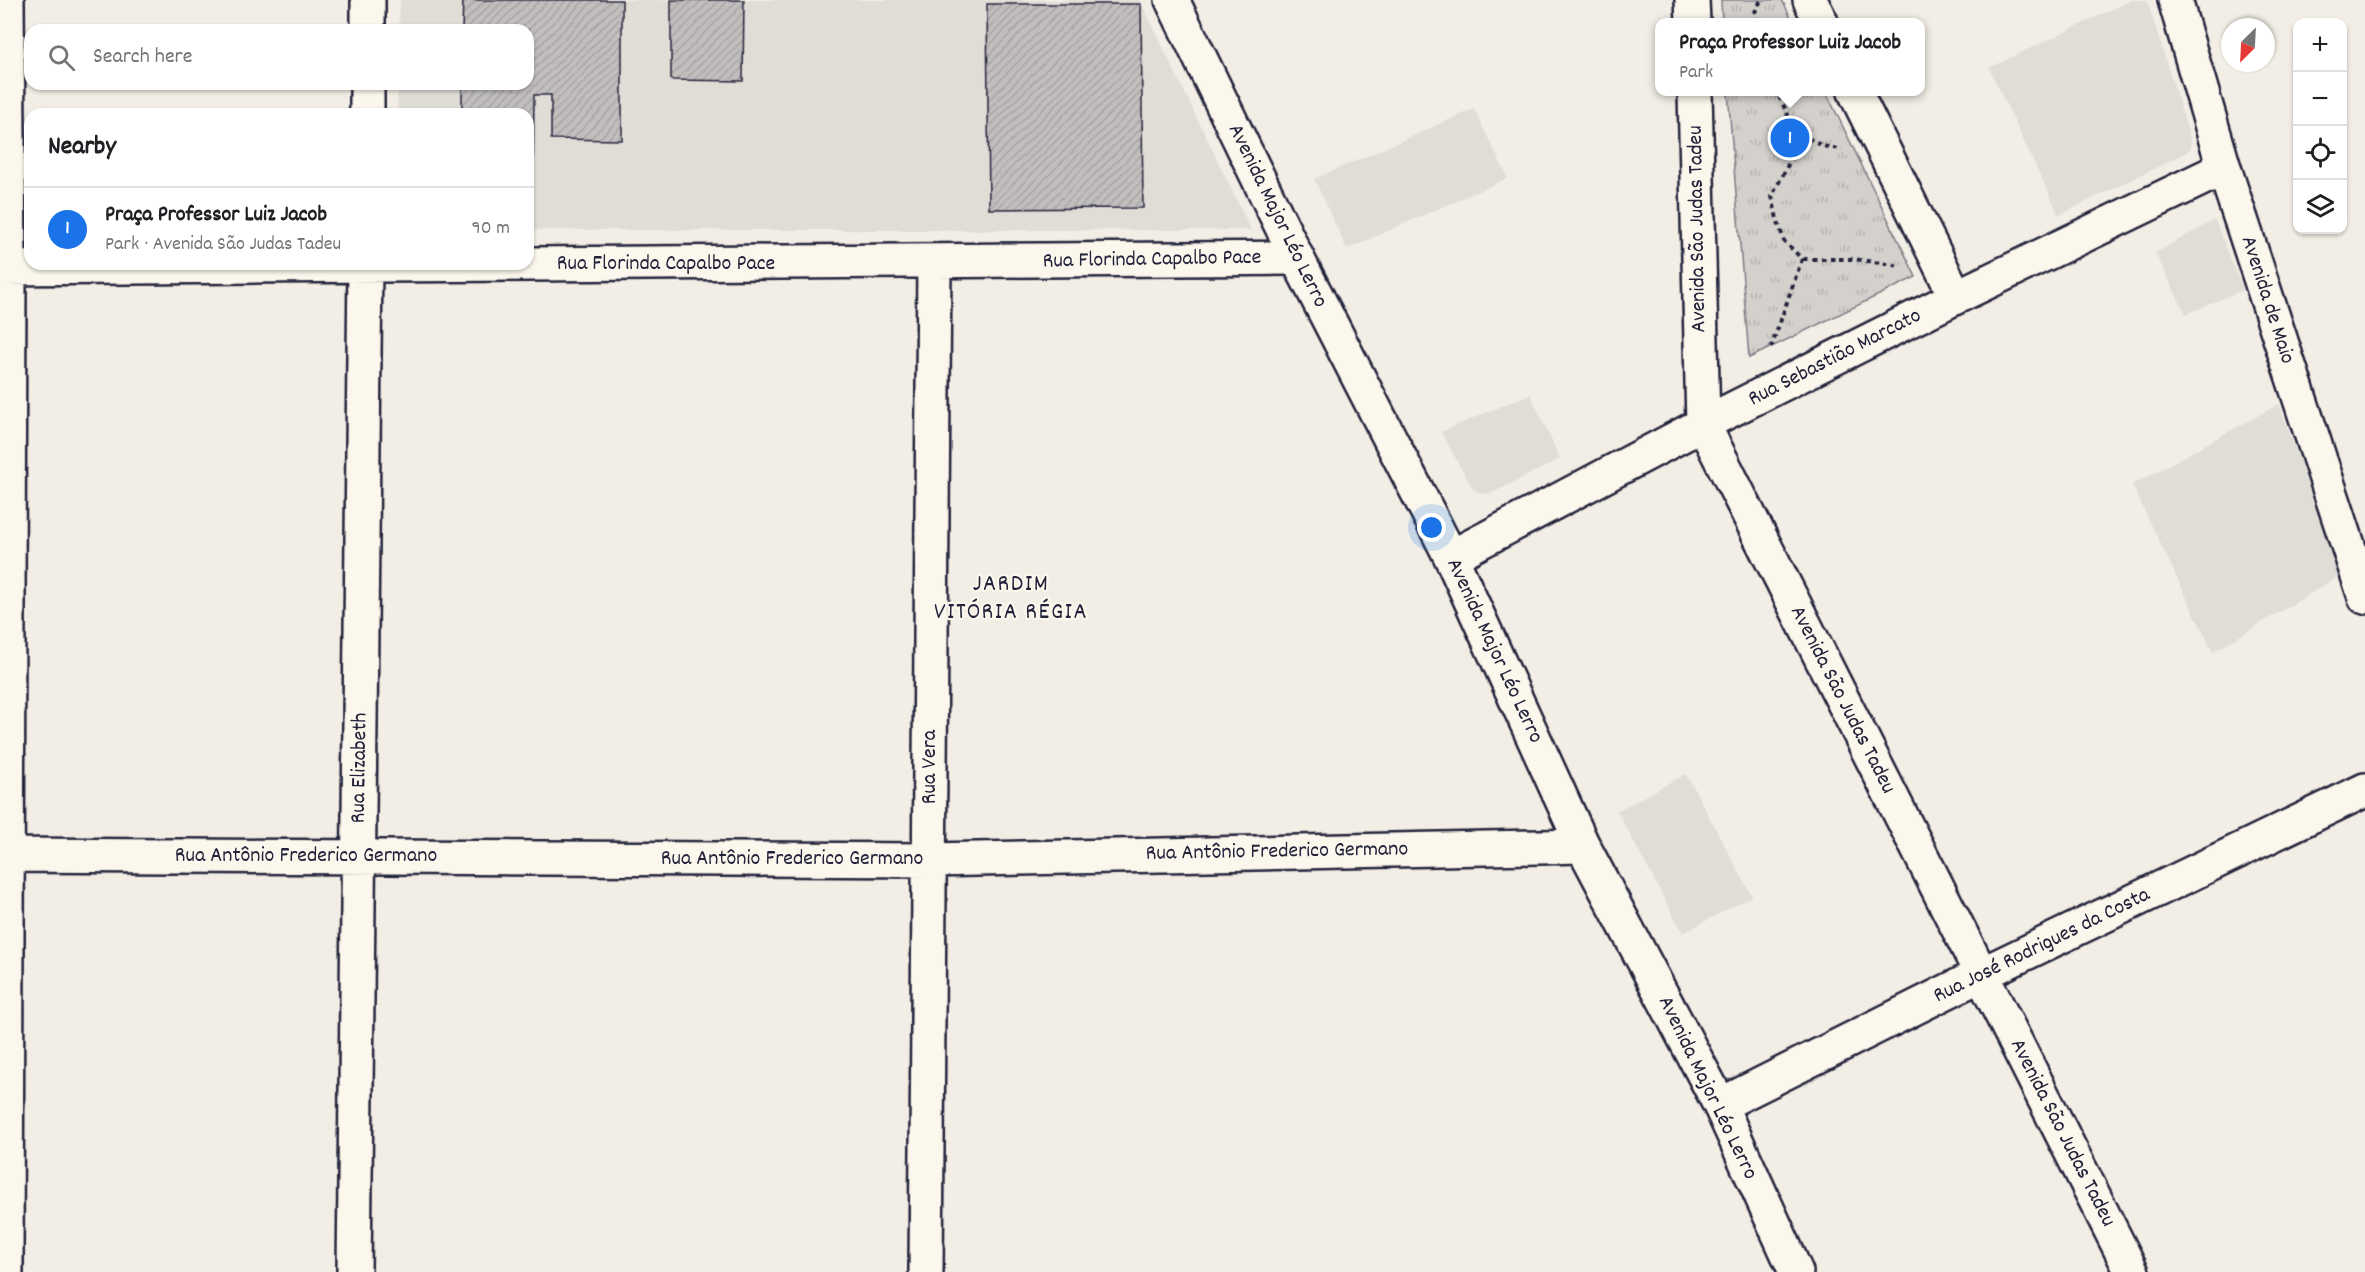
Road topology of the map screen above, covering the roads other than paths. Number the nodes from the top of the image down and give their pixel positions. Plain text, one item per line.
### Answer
1 (7, 0) edge
2 (368, 0) edge
3 (1172, 0) edge
4 (1692, 0) edge
5 (1810, 0) edge
6 (2175, 0) edge
7 (1693, 18) edge
8 (1819, 18) edge
9 (368, 24) edge
10 (367, 90) edge
11 (1695, 96) edge
12 (1857, 96) edge
13 (367, 108) edge
14 (2224, 168) junction
15 (1297, 258) junction
16 (934, 262) junction
17 (534, 264) edge
18 (5, 268) edge
19 (24, 268) edge
20 (365, 270) edge
21 (1956, 297) junction
22 (1703, 424) junction
23 (1451, 557) junction
24 (2365, 597) edge
25 (2365, 790) edge
26 (1583, 846) junction
27 (4, 855) edge
28 (359, 857) junction
29 (930, 860) junction
30 (1982, 974) junction
31 (1720, 1105) junction
32 (6, 1272) edge
33 (354, 1272) edge
34 (926, 1272) edge
35 (1796, 1272) edge
36 (2132, 1272) edge

1 - 18 street
2 - 9 street
3 - 15 street, Avenida Major Léo Lerro
4 - 7 street
5 - 8 street
6 - 14 street, Avenida de Maio
10 - 13 street
11 - 22 street, Avenida São Judas Tadeu
12 - 21 street
14 - 21 street, Rua Sebastião Marcato
14 - 24 street, Avenida de Maio
15 - 16 street, Rua Florinda Capalbo Pace
15 - 23 street, Avenida Major Léo Lerro
16 - 17 street, Rua Florinda Capalbo Pace
16 - 29 street, Rua Vera
18 - 19 street, Rua Florinda Capalbo Pace
18 - 27 street
20 - 28 street, Rua Elizabeth
21 - 22 street, Rua Sebastião Marcato
22 - 23 street, Rua Sebastião Marcato
22 - 30 street, Avenida São Judas Tadeu
23 - 26 street, Avenida Major Léo Lerro
25 - 30 street, Rua José Rodrigues da Costa
26 - 29 street, Rua Antônio Frederico Germano
26 - 31 street, Avenida Major Léo Lerro
27 - 28 street, Rua Antônio Frederico Germano
27 - 32 street
28 - 29 street, Rua Antônio Frederico Germano
28 - 33 street, Rua Elizabeth
29 - 34 street, Rua Vera
30 - 31 street, Rua José Rodrigues da Costa
30 - 36 street, Avenida São Judas Tadeu
31 - 35 street, Avenida Major Léo Lerro

